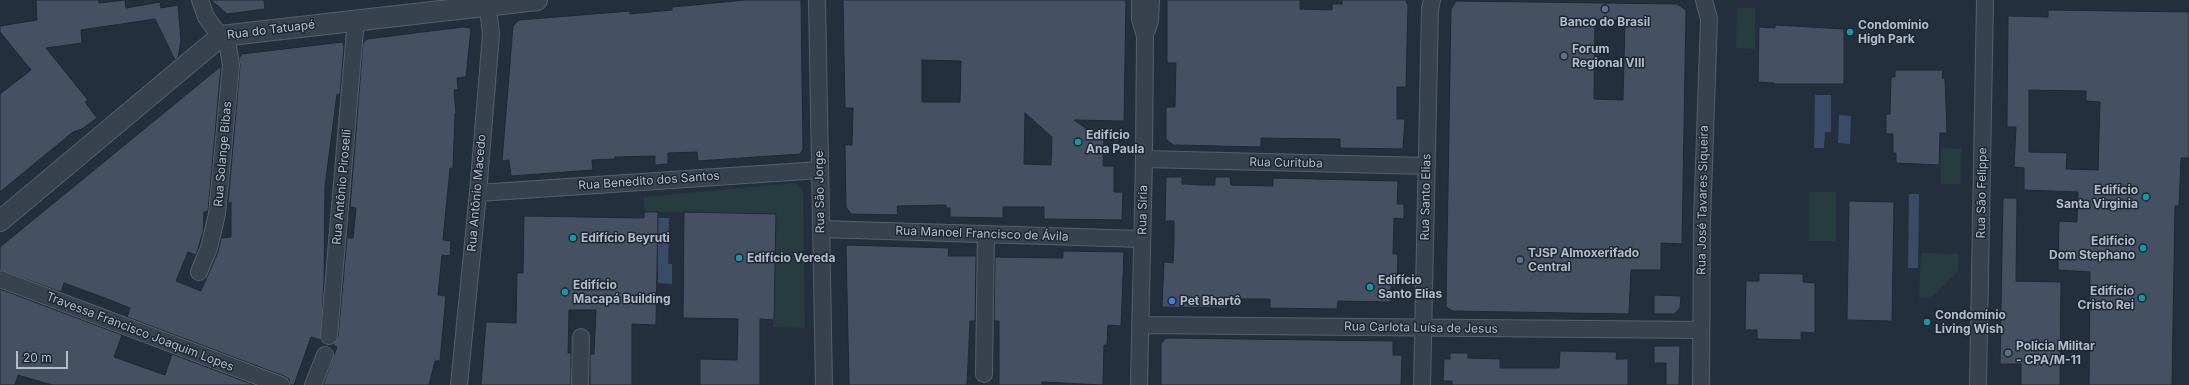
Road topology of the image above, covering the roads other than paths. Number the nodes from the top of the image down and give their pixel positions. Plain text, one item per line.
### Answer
1 (200, 0) edge
2 (537, 0) edge
3 (817, 0) edge
4 (1140, 0) edge
5 (1151, 0) edge
6 (1984, 0) edge
7 (487, 2) edge
8 (1430, 3) edge
9 (1709, 5) edge
10 (355, 29) junction
11 (221, 36) junction
12 (1145, 36) junction
13 (1144, 159) junction
14 (1427, 166) junction
15 (820, 170) junction
16 (478, 193) junction
17 (0, 221) edge
18 (822, 229) junction
19 (986, 234) junction
20 (1142, 239) junction
21 (199, 272) dead end
22 (0, 279) edge
23 (1140, 325) junction
24 (1423, 328) junction
25 (1701, 330) junction
26 (329, 336) dead end
27 (580, 337) dead end
28 (325, 355) dead end
29 (984, 374) dead end
30 (281, 385) edge
31 (313, 385) edge
32 (459, 385) edge
33 (580, 385) edge
34 (824, 385) edge
35 (1139, 385) edge
36 (1422, 385) edge
37 (1701, 385) edge
38 (1978, 385) edge

1 - 11 street, Rua Solange Bibas
2 - 7 street, Rua do Tatuapé
3 - 15 street, Rua São Jorge
4 - 12 street, Rua Síria
5 - 12 street, Rua Síria
6 - 38 street, Rua São Felippe
7 - 10 street, Rua do Tatuapé
7 - 16 street, Rua Antônio Macedo
8 - 14 street, Rua Santo Elias
9 - 25 street, Rua José Tavares Siqueira
10 - 11 street, Rua do Tatuapé
10 - 26 street, Rua Antônio Piroselli
11 - 17 street, Rua do Tatuapé
11 - 21 street, Rua Solange Bibas
12 - 13 street, Rua Síria
13 - 14 street, Rua Curituba
13 - 20 street, Rua Síria
14 - 24 street, Rua Santo Elias
15 - 16 street, Rua Benedito dos Santos
15 - 18 street, Rua São Jorge
16 - 32 street, Rua Antônio Macedo
18 - 19 street, Rua Manoel Francisco de Ávila
18 - 34 street, Rua São Jorge
19 - 20 street, Rua Manoel Francisco de Ávila
19 - 29 street
20 - 23 street, Rua Síria
22 - 30 street, Travessa Francisco Joaquim Lopes
23 - 24 street, Rua Carlota Luísa de Jesus
23 - 35 street, Rua Síria
24 - 25 street, Rua Carlota Luísa de Jesus
24 - 36 street, Rua Santo Elias
25 - 37 street, Rua José Tavares Siqueira
27 - 33 street
28 - 31 street

